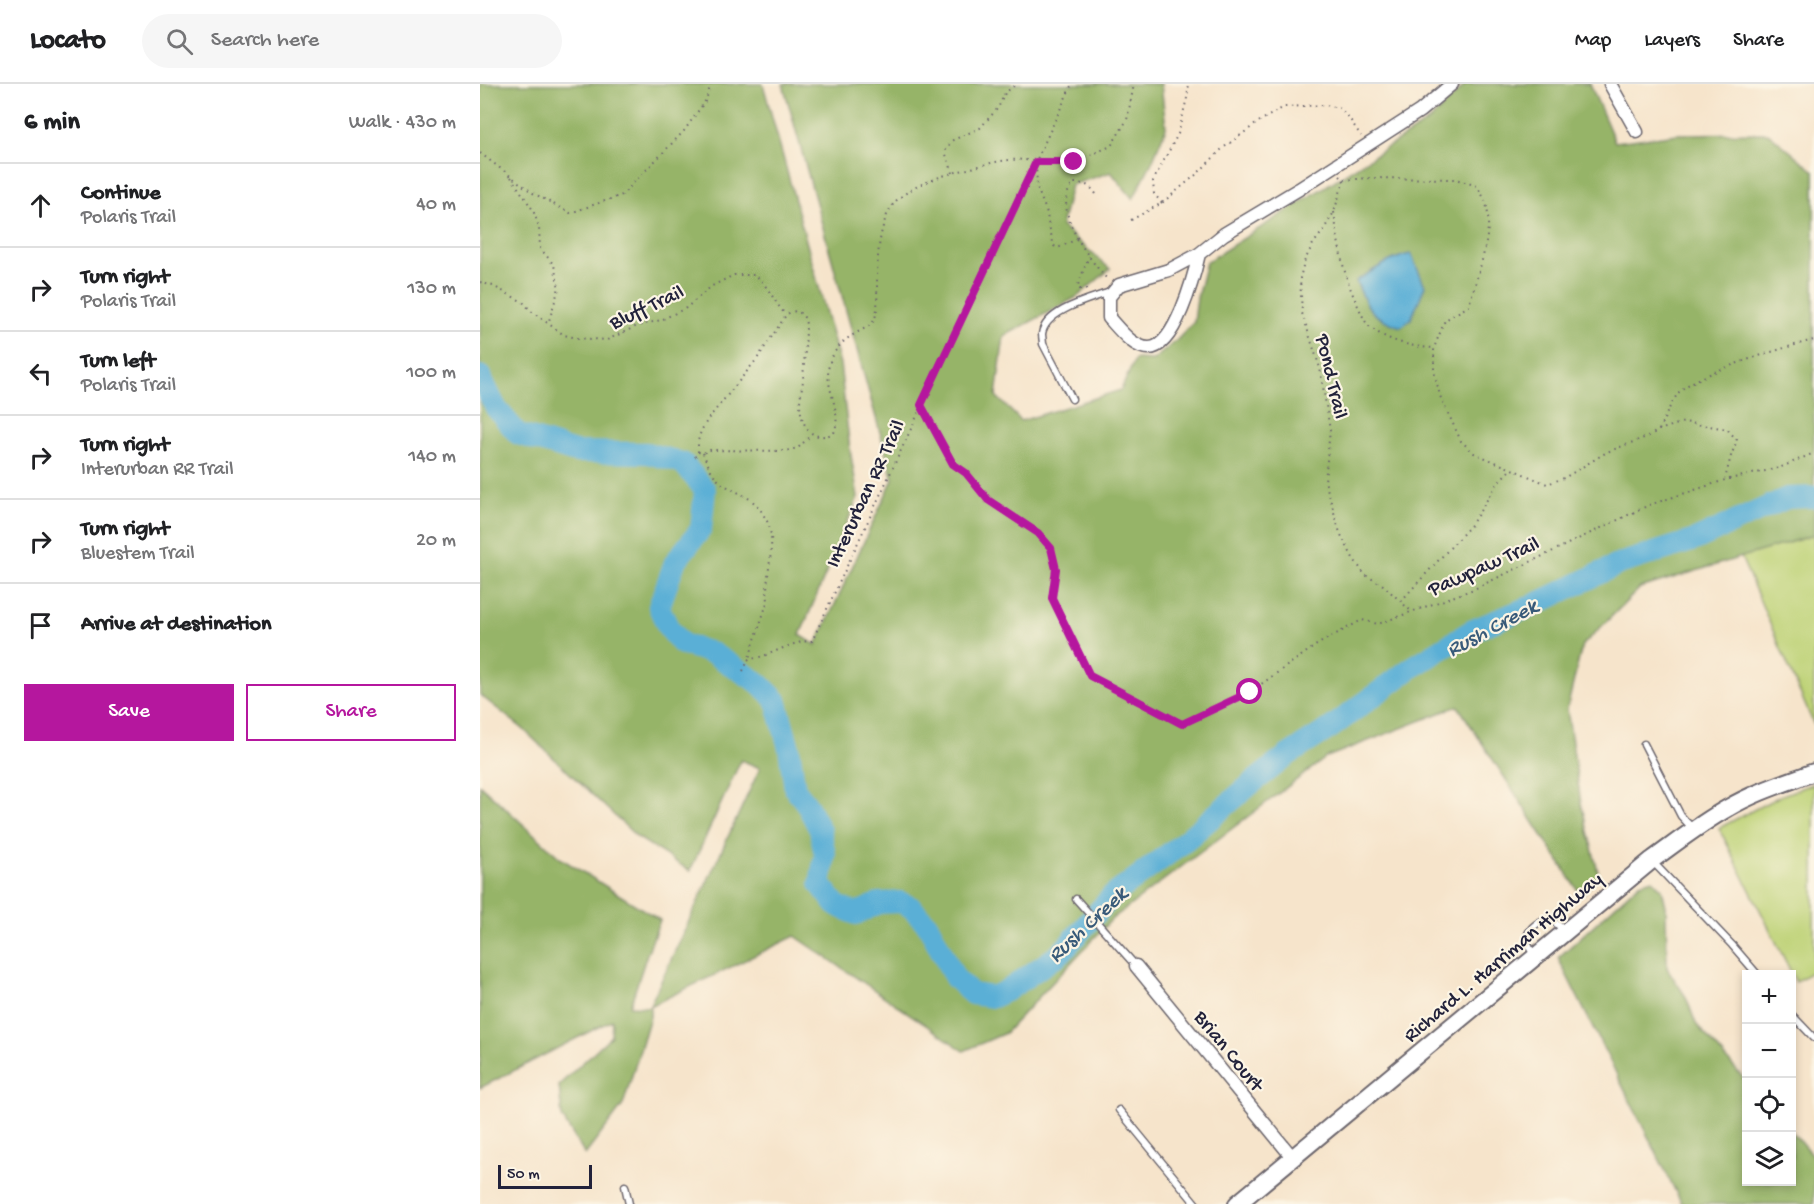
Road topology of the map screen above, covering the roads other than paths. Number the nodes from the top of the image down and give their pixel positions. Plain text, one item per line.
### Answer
1 (1452, 84) edge
2 (1610, 84) edge
3 (1637, 132) dead end
4 (1199, 254) junction
5 (1115, 290) junction
6 (1072, 399) dead end
7 (1644, 744) dead end
8 (1814, 772) edge
9 (1694, 829) junction
10 (1652, 860) junction
11 (1076, 899) dead end
12 (1566, 932) junction
13 (1536, 957) junction
14 (1136, 966) joint
15 (1753, 970) edge
16 (1796, 1020) edge
17 (1814, 1038) edge
18 (1119, 1110) dead end
19 (1293, 1158) junction
20 (625, 1186) dead end
21 (629, 1204) edge
22 (1196, 1204) edge
23 (1238, 1204) edge

1 - 4 street
2 - 3 street
4 - 5 street
4 - 5 street
5 - 6 lane
7 - 9 lane
8 - 9 street, Richard L. Harriman Highway
9 - 10 street, Richard L. Harriman Highway
10 - 12 street, Richard L. Harriman Highway
10 - 15 lane
11 - 14 lane
12 - 13 street, Richard L. Harriman Highway
12 - 13 lane
13 - 19 street, Richard L. Harriman Highway
14 - 19 street, Brian Court
16 - 17 lane
18 - 22 lane
19 - 23 street, Richard L. Harriman Highway
20 - 21 lane

